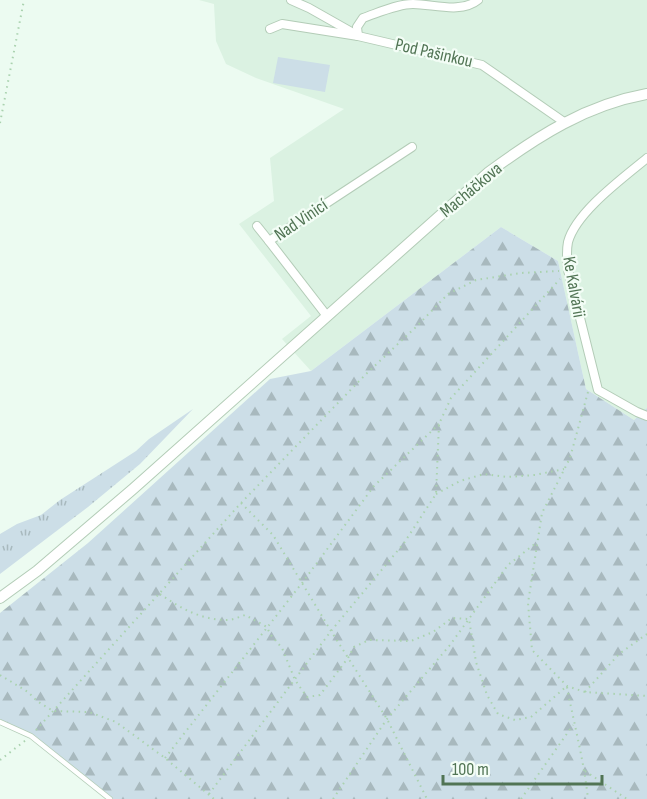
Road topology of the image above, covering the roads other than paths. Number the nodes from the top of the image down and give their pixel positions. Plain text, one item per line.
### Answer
1 (291, 0) edge
2 (478, 0) edge
3 (270, 29) dead end
4 (358, 36) junction
5 (647, 94) edge
6 (564, 122) junction
7 (412, 147) dead end
8 (647, 158) edge
9 (257, 226) dead end
10 (269, 241) junction
11 (327, 316) junction
12 (647, 416) edge
13 (0, 598) edge
14 (0, 722) edge
15 (110, 799) edge

1 - 4 street, Pod Pašinkou
2 - 4 street, Pod Pašinkou
3 - 4 street, Pod Pašinkou
4 - 6 street, Pod Pašinkou
5 - 6 street, Macháčkova
6 - 11 street, Macháčkova
7 - 10 street, Nad Vinicí
8 - 12 street, Ke Kalvárii
9 - 10 street
10 - 11 street, Nad Vinicí
11 - 13 street, Macháčkova
14 - 15 lane

